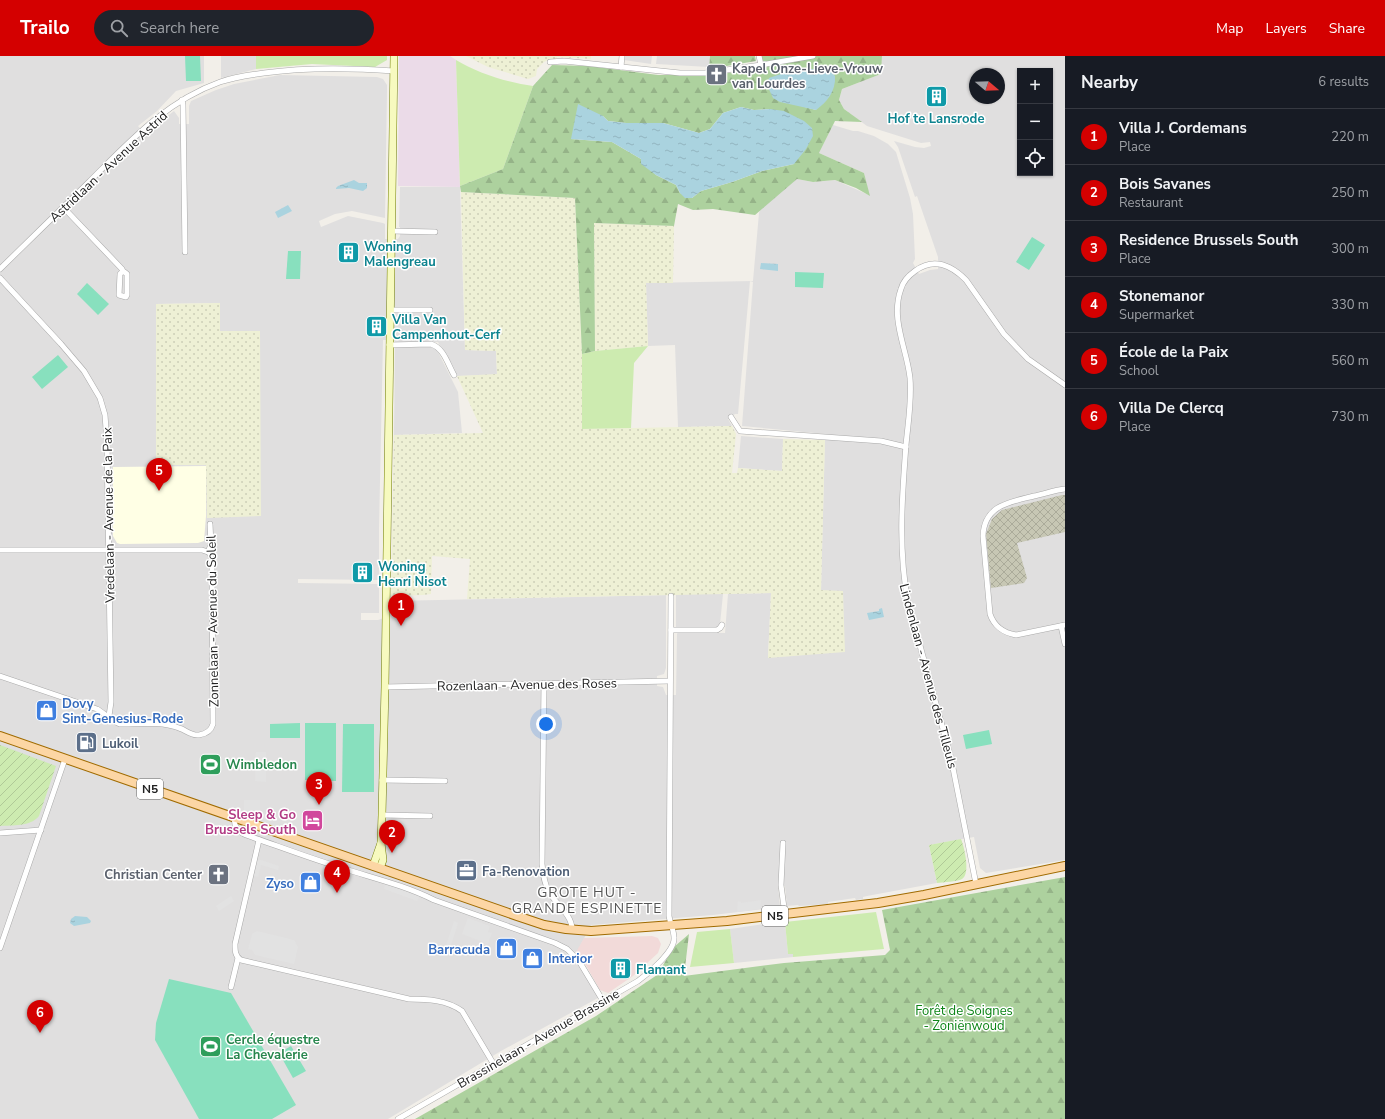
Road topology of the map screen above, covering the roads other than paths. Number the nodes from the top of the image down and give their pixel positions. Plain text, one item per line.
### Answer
1 (394, 56) edge
2 (622, 56) edge
3 (759, 56) edge
4 (813, 56) edge
5 (550, 62) dead end
6 (761, 65) junction
7 (621, 67) junction
8 (394, 71) junction
9 (182, 100) junction
10 (63, 208) junction
11 (391, 231) junction
12 (435, 232) dead end
13 (184, 252) dead end
14 (0, 269) edge
15 (123, 271) dead end
16 (0, 278) edge
17 (390, 310) junction
18 (430, 310) dead end
19 (389, 345) junction
20 (454, 375) dead end
21 (1065, 385) edge
22 (731, 417) dead end
23 (906, 447) junction
24 (1065, 489) edge
25 (210, 524) dead end
26 (109, 549) junction
27 (0, 550) edge
28 (208, 552) junction
29 (671, 596) dead end
30 (722, 626) dead end
31 (1063, 626) edge
32 (671, 630) junction
33 (1065, 644) edge
34 (0, 676) edge
35 (670, 681) junction
36 (544, 683) junction
37 (385, 687) junction
38 (109, 716) junction
39 (0, 736) edge
40 (65, 759) junction
41 (382, 780) junction
42 (445, 781) dead end
43 (382, 815) junction
44 (430, 816) dead end
45 (235, 818) junction
46 (40, 830) junction
47 (0, 833) edge
48 (259, 840) junction
49 (784, 842) dead end
50 (1065, 866) edge
51 (377, 867) junction
52 (976, 884) junction
53 (785, 915) junction
54 (671, 926) junction
55 (572, 930) junction
56 (0, 948) edge
57 (238, 958) junction
58 (231, 987) dead end
59 (603, 1001) junction
60 (493, 1064) junction
61 (398, 1119) edge

1 - 8 street
2 - 7 street
3 - 6 street
4 - 6 street
5 - 7 street
6 - 7 street
8 - 9 street, Astridlaan - Avenue Astrid
8 - 11 street
9 - 10 street, Astridlaan - Avenue Astrid
9 - 13 street
10 - 14 street, Astridlaan - Avenue Astrid
10 - 15 street
11 - 12 street
11 - 17 street
16 - 26 street, Vredelaan - Avenue de la Paix
17 - 18 street
17 - 19 street
19 - 20 street
19 - 37 street
21 - 23 street, Lindenlaan - Avenue des Tilleuls
22 - 23 street
23 - 52 street, Lindenlaan - Avenue des Tilleuls
24 - 31 street
25 - 28 street, Zonnelaan - Avenue du Soleil
26 - 27 street
26 - 28 street
26 - 38 street, Vredelaan - Avenue de la Paix
28 - 38 street, Zonnelaan - Avenue du Soleil
29 - 32 street, Brassinelaan - Avenue Brassine
30 - 32 street
31 - 33 street
32 - 35 street, Brassinelaan - Avenue Brassine
34 - 38 street
35 - 36 street, Rozenlaan - Avenue des Roses
35 - 54 street, Brassinelaan - Avenue Brassine
36 - 37 street, Rozenlaan - Avenue des Roses
36 - 55 street
37 - 41 street
39 - 40 main road, N5
40 - 45 main road, N5
40 - 46 street
41 - 42 street
41 - 43 street
43 - 44 street
43 - 51 street
45 - 48 street
45 - 51 main road, N5
46 - 47 street
46 - 56 street
48 - 57 street
48 - 59 street
49 - 53 street
50 - 52 main road, N5
51 - 55 main road, N5
52 - 53 main road, N5
53 - 54 main road, N5
54 - 55 main road, N5
54 - 59 street, Brassinelaan - Avenue Brassine
57 - 58 street
57 - 60 street
59 - 60 street, Brassinelaan - Avenue Brassine
60 - 61 street, Brassinelaan - Avenue Brassine

